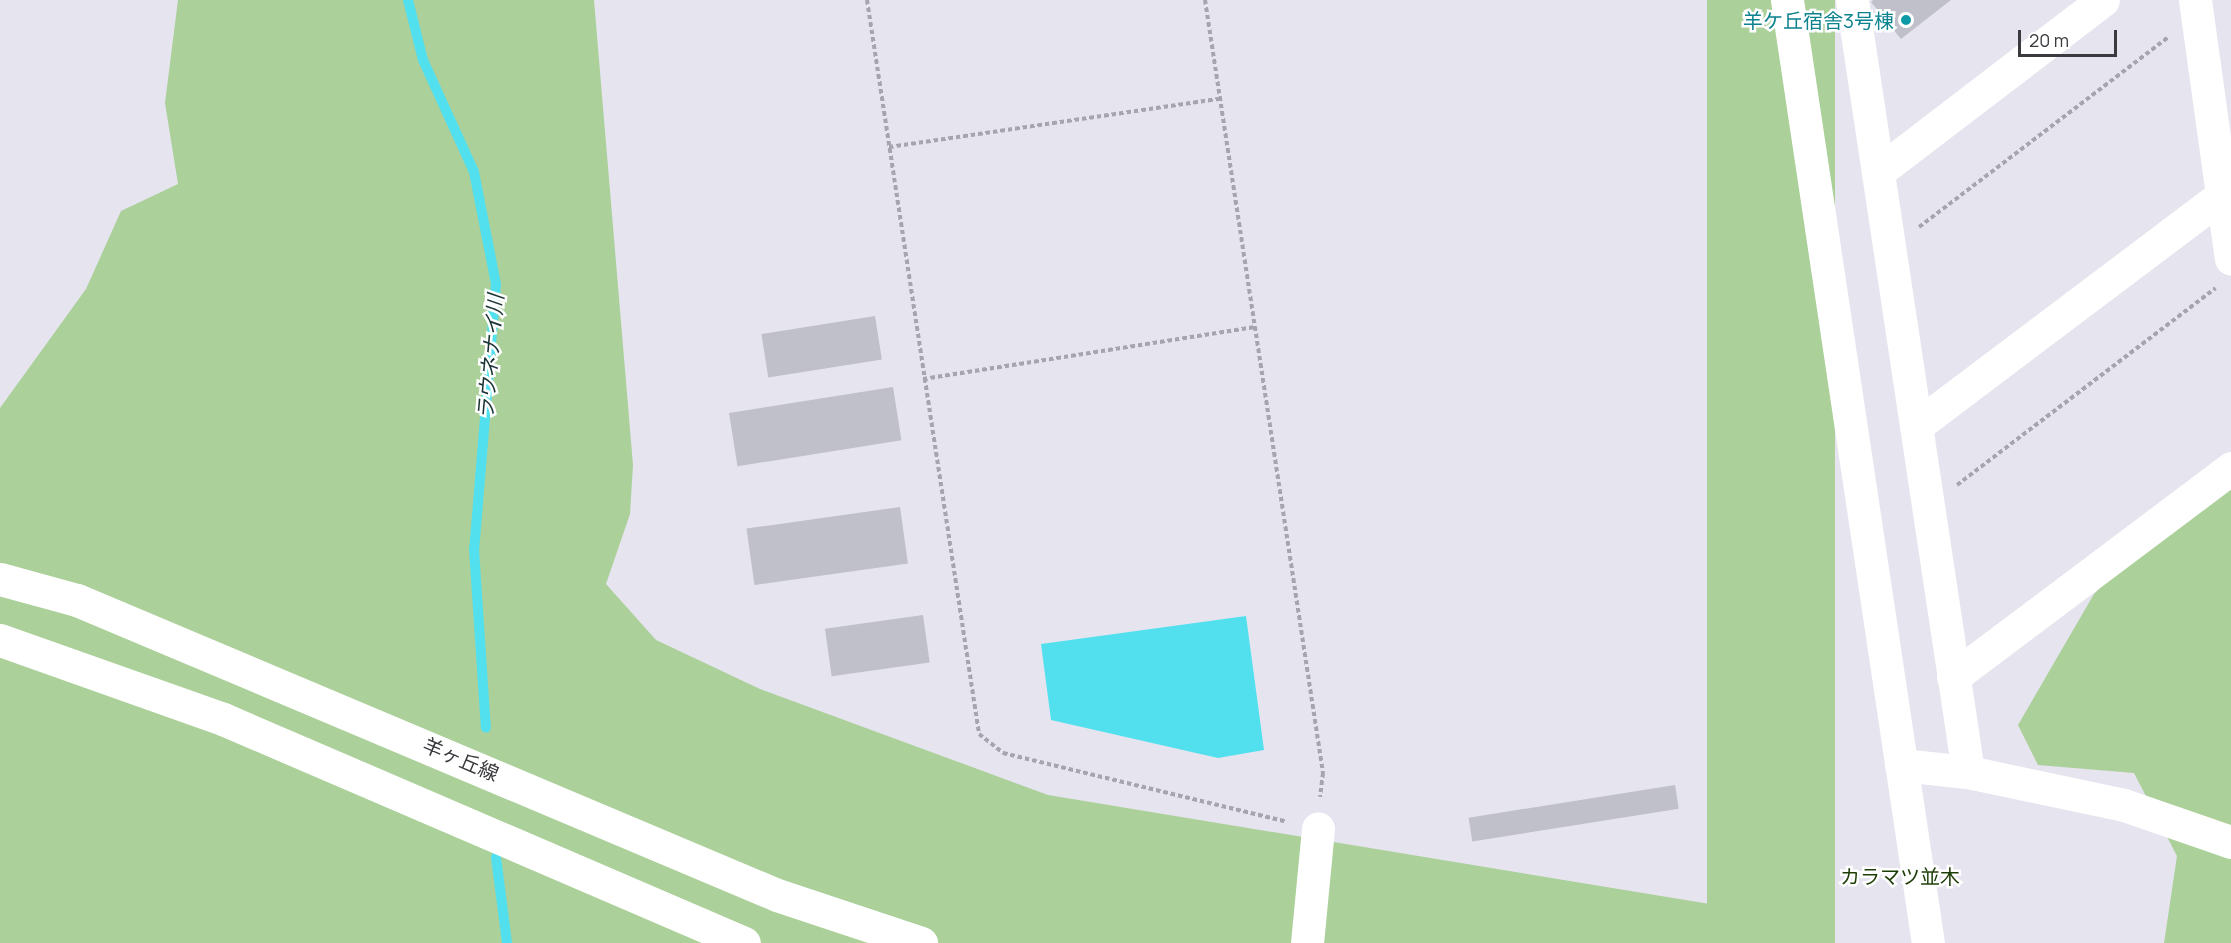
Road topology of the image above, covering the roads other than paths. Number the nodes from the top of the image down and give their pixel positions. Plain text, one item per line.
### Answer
1 (1852, 0) edge
2 (2103, 0) edge
3 (1796, 1) edge
4 (2196, 7) edge
5 (1878, 172) dead end
6 (2222, 195) junction
7 (2226, 271) edge
8 (1916, 426) junction
9 (2231, 468) edge
10 (0, 579) edge
11 (0, 640) edge
12 (1953, 677) junction
13 (1901, 765) junction
14 (1968, 772) junction
15 (1317, 829) road end
16 (2231, 842) edge
17 (744, 943) edge
18 (921, 943) edge
19 (1307, 943) edge
20 (1928, 943) edge

1 - 8 main road
2 - 5 main road
3 - 13 main road
4 - 6 main road
6 - 7 main road
6 - 8 main road
8 - 12 main road
9 - 12 main road
10 - 18 main road, 羊ヶ丘線
11 - 17 main road
12 - 14 main road
13 - 14 main road
13 - 20 main road
14 - 16 main road
15 - 19 main road

